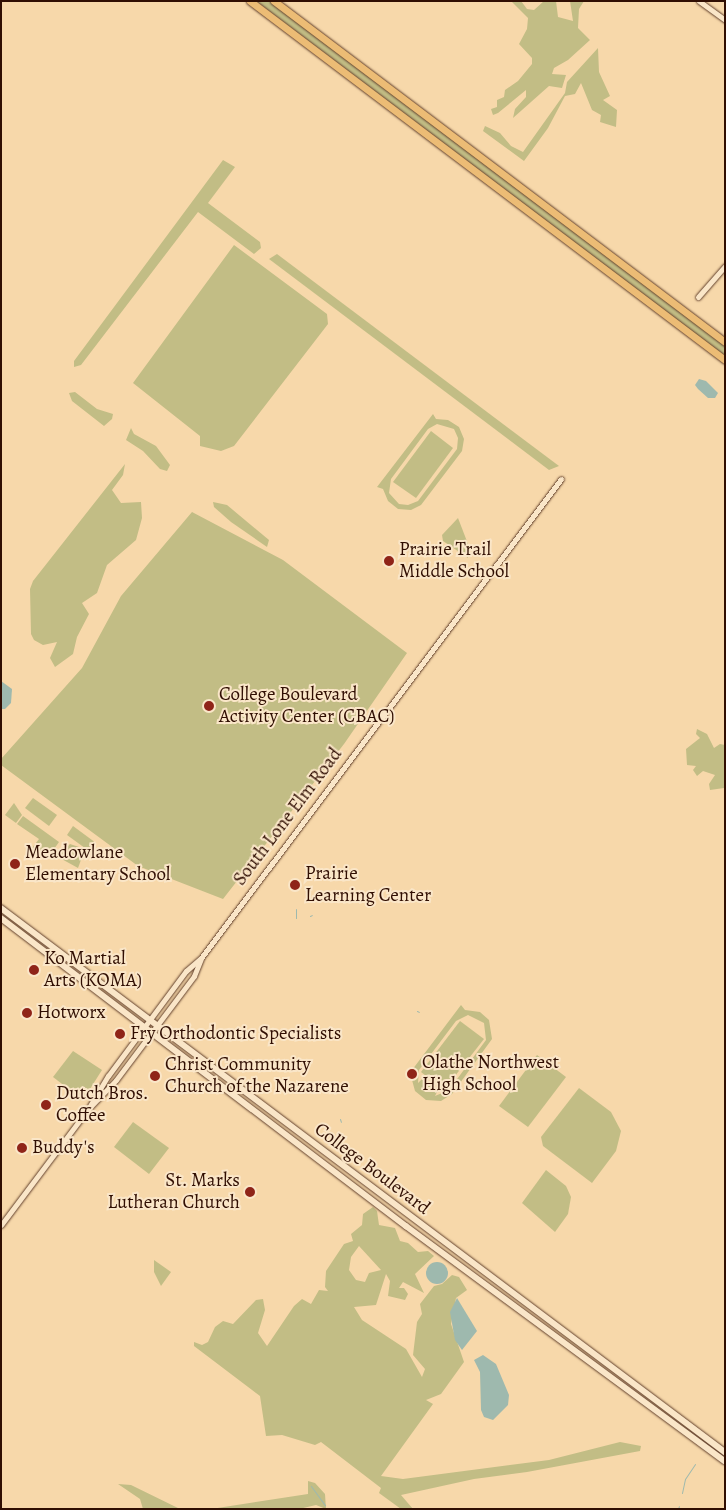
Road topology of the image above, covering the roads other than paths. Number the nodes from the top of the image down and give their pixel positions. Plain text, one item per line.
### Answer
1 (250, 1) edge
2 (274, 1) edge
3 (700, 1) edge
4 (725, 20) edge
5 (725, 266) edge
6 (698, 297) dead end
7 (725, 342) edge
8 (725, 360) edge
9 (561, 479) dead end
10 (1, 908) edge
11 (1, 918) edge
12 (201, 958) junction
13 (150, 1020) junction
14 (157, 1025) junction
15 (144, 1027) junction
16 (152, 1032) junction
17 (89, 1108) junction
18 (1, 1225) edge
19 (725, 1452) edge
20 (725, 1461) edge

1 - 8 highway
2 - 7 highway
3 - 4 street
5 - 6 street
9 - 12 street, South Lone Elm Road
10 - 13 main road, College Boulevard
11 - 15 main road, College Boulevard
12 - 13 street, South Lone Elm Road
12 - 14 street, South Lone Elm Road
13 - 14 main road, College Boulevard
13 - 15 street, South Lone Elm Road
14 - 16 street, South Lone Elm Road
14 - 19 main road, College Boulevard
15 - 16 main road, College Boulevard
15 - 17 street, South Lone Elm Road
16 - 17 street, South Lone Elm Road
16 - 20 main road, College Boulevard
17 - 18 street, South Lone Elm Road

